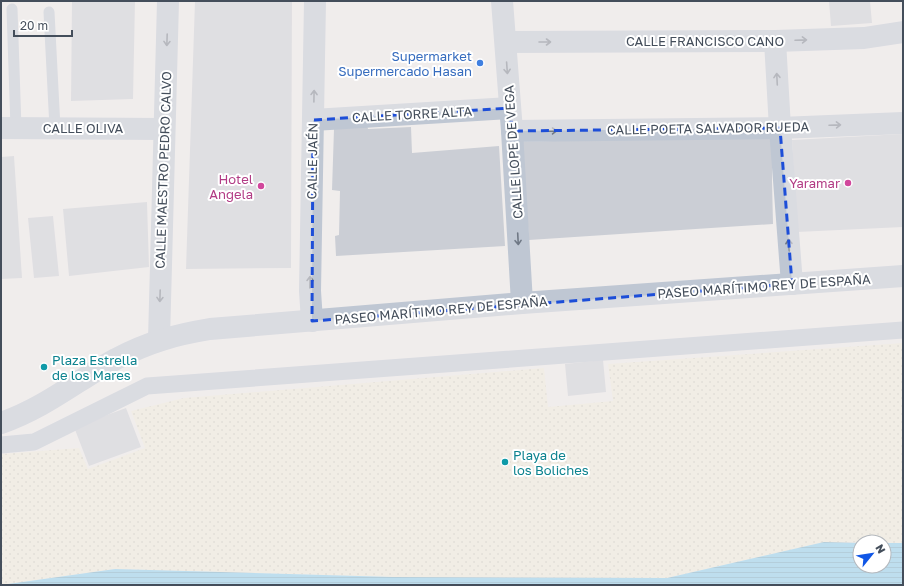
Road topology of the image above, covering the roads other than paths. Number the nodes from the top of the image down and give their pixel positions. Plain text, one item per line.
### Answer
1 (168, 1) edge
2 (315, 1) edge
3 (502, 1) edge
4 (12, 9) dead end
5 (49, 12) dead end
6 (903, 32) edge
7 (775, 41) junction
8 (506, 42) junction
9 (510, 108) junction
10 (313, 120) junction
11 (903, 123) edge
12 (8, 128) edge
13 (55, 128) junction
14 (780, 128) junction
15 (164, 129) junction
16 (512, 131) junction
17 (903, 276) edge
18 (792, 284) junction
19 (522, 303) junction
20 (312, 321) junction
21 (903, 330) edge
22 (159, 340) junction
23 (1, 423) edge
24 (1, 444) edge

1 -> 15 street, CALLE MAESTRO PEDRO CALVO
10 -> 2 street, CALLE JAÉN
3 - 8 street, CALLE LOPE DE VEGA
4 - 12 lane
5 - 13 lane
7 -> 6 street, CALLE FRANCISCO CANO
8 -> 7 street, CALLE FRANCISCO CANO
14 -> 7 street
8 -> 9 street, CALLE LOPE DE VEGA
9 - 10 street, CALLE TORRE ALTA
9 - 16 street, CALLE LOPE DE VEGA
20 -> 10 street, CALLE JAÉN
14 -> 11 street, CALLE POETA SALVADOR RUEDA
12 - 13 street, CALLE OLIVA
13 - 15 street, CALLE OLIVA
16 -> 14 street, CALLE POETA SALVADOR RUEDA
18 -> 14 street
15 -> 22 street, CALLE MAESTRO PEDRO CALVO
16 -> 19 street, CALLE LOPE DE VEGA
17 - 18 street, PASEO MARÍTIMO REY DE ESPAÑA
18 - 19 street, PASEO MARÍTIMO REY DE ESPAÑA
19 - 20 street, PASEO MARÍTIMO REY DE ESPAÑA
20 - 22 street, PASEO MARÍTIMO REY DE ESPAÑA
21 - 24 street
22 - 23 street, PASEO MARÍTIMO REY DE ESPAÑA

